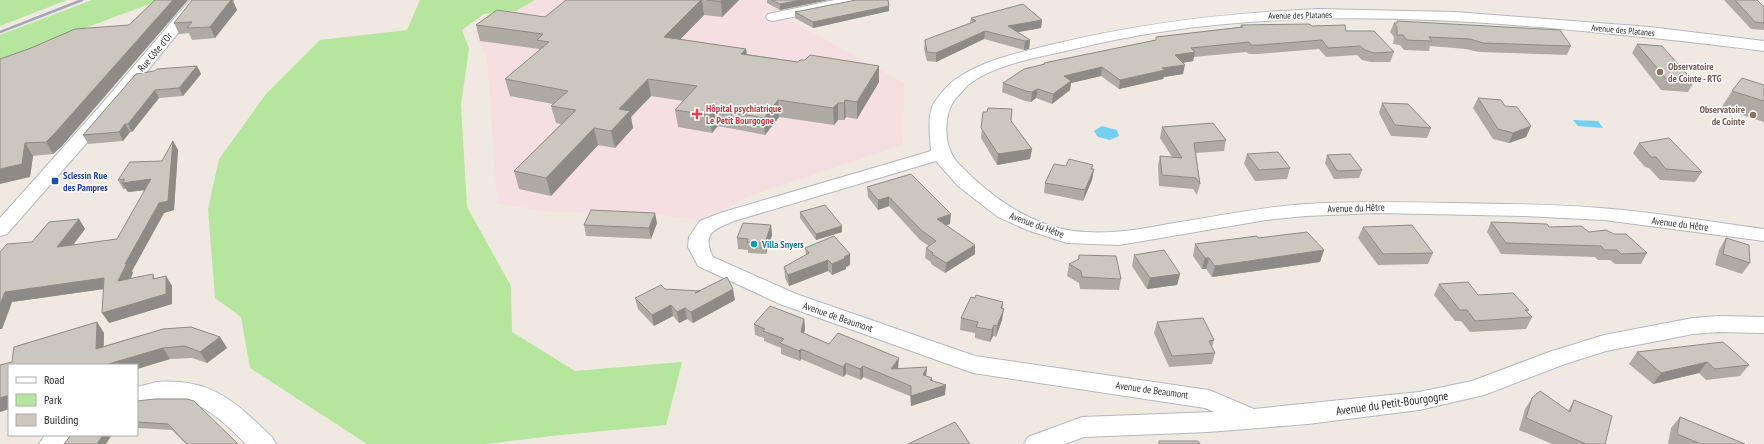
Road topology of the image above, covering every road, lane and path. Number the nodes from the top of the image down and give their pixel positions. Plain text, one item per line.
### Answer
1 (198, 0) edge
2 (856, 0) edge
3 (773, 17) dead end
4 (1764, 46) edge
5 (940, 154) junction
6 (2, 222) edge
7 (1764, 235) edge
8 (1764, 325) edge
9 (138, 396) edge
10 (1251, 418) junction
11 (61, 436) edge
12 (52, 444) edge
13 (264, 444) edge
14 (1037, 444) edge

1 - 6 street, Rue Côte d'Or
2 - 3 street
4 - 5 street, Avenue des Platanes
5 - 7 street, Avenue du Hêtre
5 - 10 street, Avenue de Beaumont
8 - 10 street, Avenue du Petit-Bourgogne
9 - 13 street
10 - 14 street, Avenue du Petit-Bourgogne
11 - 12 street

